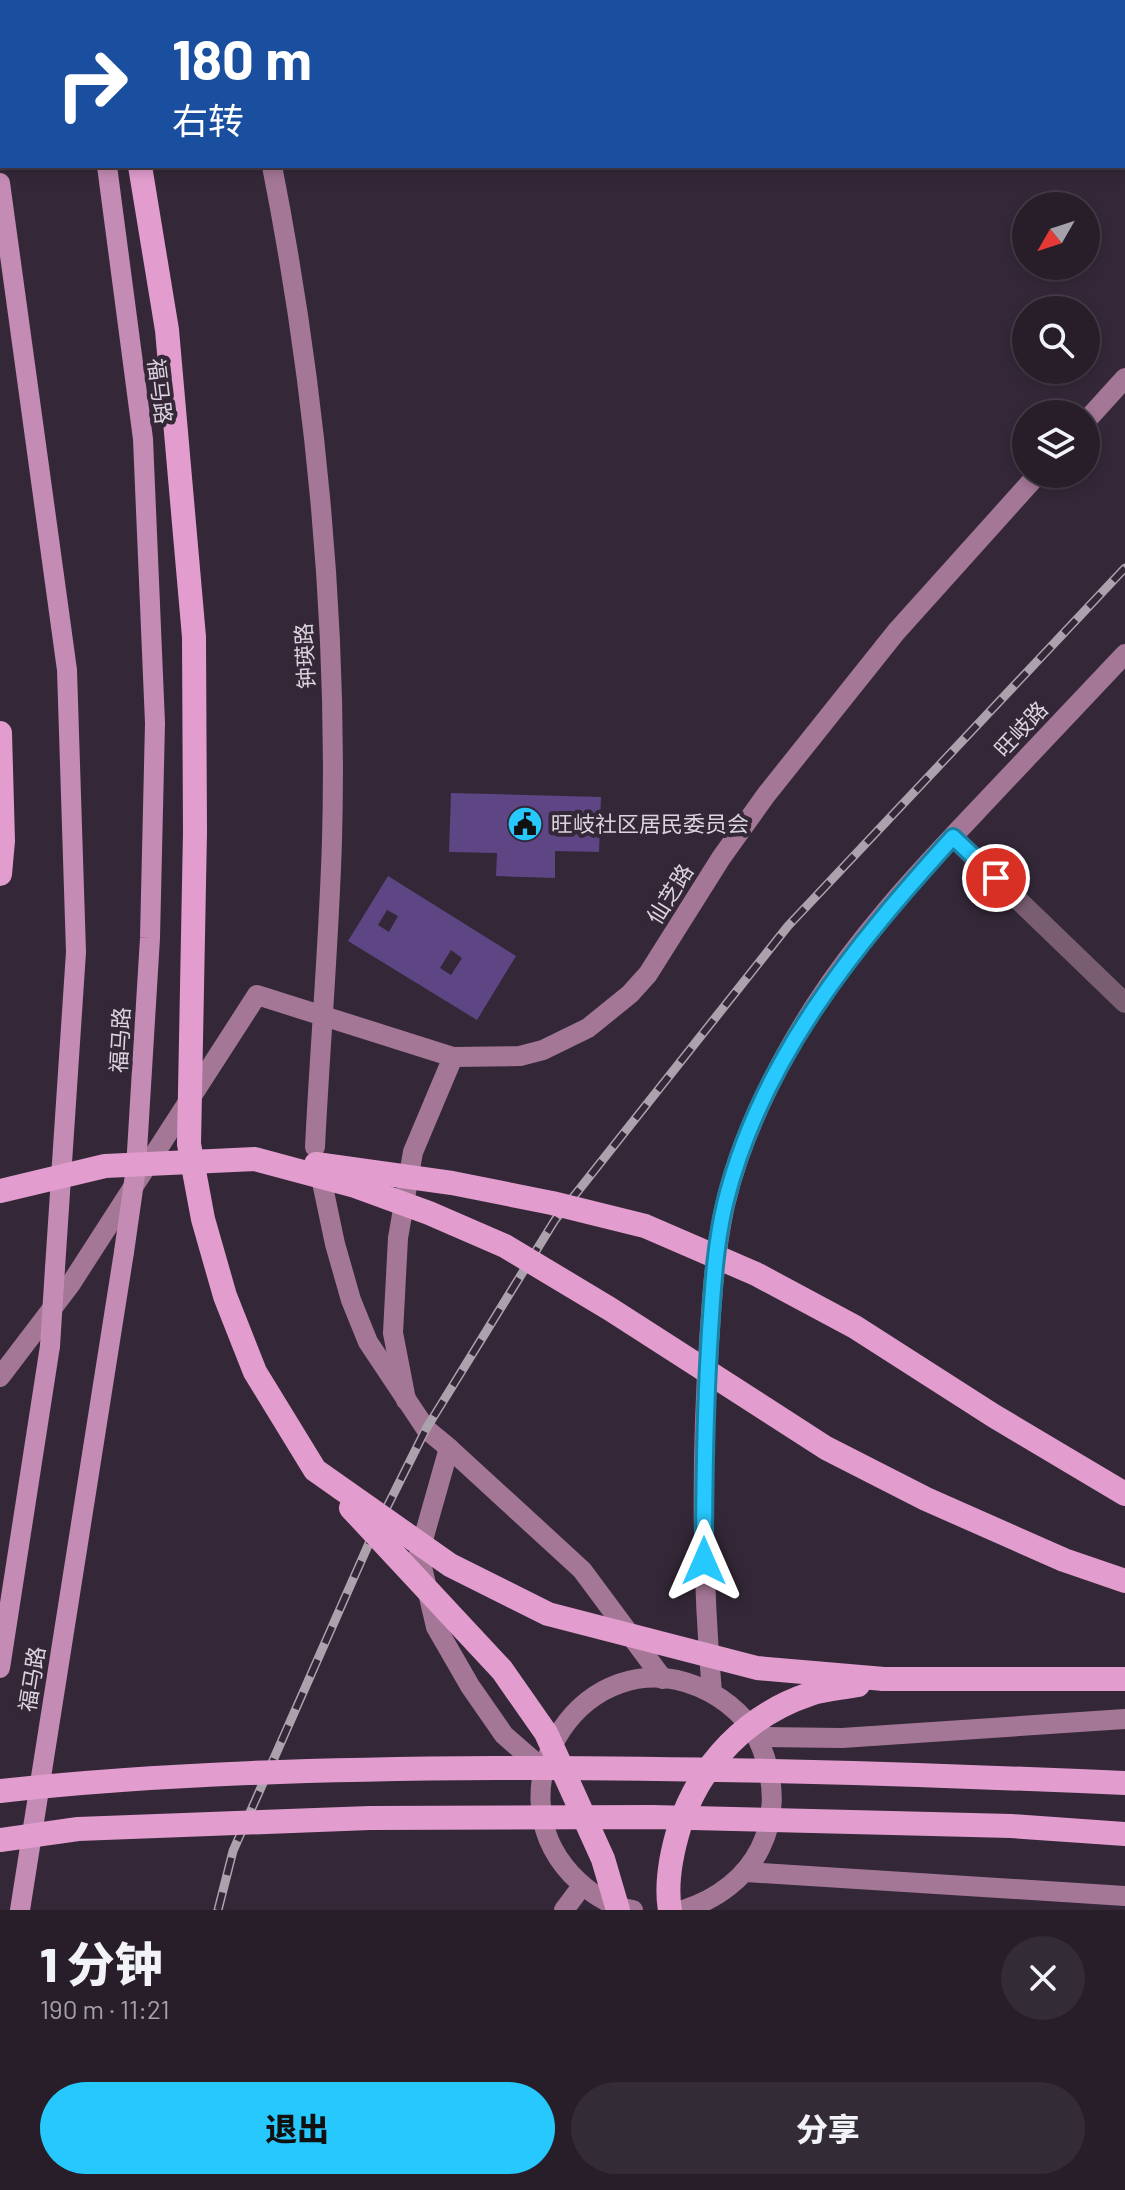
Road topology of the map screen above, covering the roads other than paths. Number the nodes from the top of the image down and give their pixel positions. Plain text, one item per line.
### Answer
1 (107, 168) edge
2 (140, 168) edge
3 (272, 168) edge
4 (0, 183) edge
5 (1125, 378) edge
6 (1100, 406) edge
7 (1025, 488) edge
8 (1125, 654) edge
9 (0, 733) edge
10 (953, 837) junction
11 (0, 874) edge
12 (1125, 1003) edge
13 (453, 1057) junction
14 (255, 1159) junction
15 (0, 1191) edge
16 (0, 1377) edge
17 (406, 1400) junction
18 (449, 1448) junction
19 (315, 1470) junction
20 (1125, 1494) edge
21 (1125, 1581) edge
22 (0, 1668) edge
23 (663, 1679) junction
24 (884, 1679) junction
25 (1125, 1679) edge
26 (712, 1693) junction
27 (1125, 1719) edge
28 (758, 1737) junction
29 (543, 1769) junction
30 (1125, 1783) edge
31 (0, 1791) edge
32 (1125, 1834) edge
33 (0, 1840) edge
34 (746, 1872) junction
35 (582, 1886) junction
36 (1125, 1896) edge
37 (20, 1910) edge
38 (564, 1910) edge
39 (618, 1910) edge
40 (633, 1910) edge
41 (670, 1910) edge
42 (683, 1910) edge

1 - 37 main road, 福马路, bridge
2 - 19 highway, bridge
3 - 17 street, 钟瑛路, bridge
4 - 22 main road, 福马路, bridge
5 - 6 street
7 - 13 street, 仙芝路
8 - 10 street, 旺岐路
9 - 11 highway
10 - 12 street
10 - 26 street, 旺岐路
13 - 16 street, 仙芝路
13 - 17 street
14 - 15 highway, bridge
14 - 20 highway, bridge
14 - 21 highway, bridge
17 - 18 street, 钟瑛路
18 - 23 street, 钟瑛路
18 - 29 street
19 - 24 highway, bridge
19 - 39 highway, bridge
23 - 26 street
23 - 29 street
24 - 25 highway
24 - 41 highway, bridge
26 - 28 street
27 - 28 street
28 - 34 street
29 - 35 street
30 - 31 highway, bridge
32 - 33 highway, bridge
34 - 36 street
34 - 42 street
35 - 38 street
35 - 40 street

